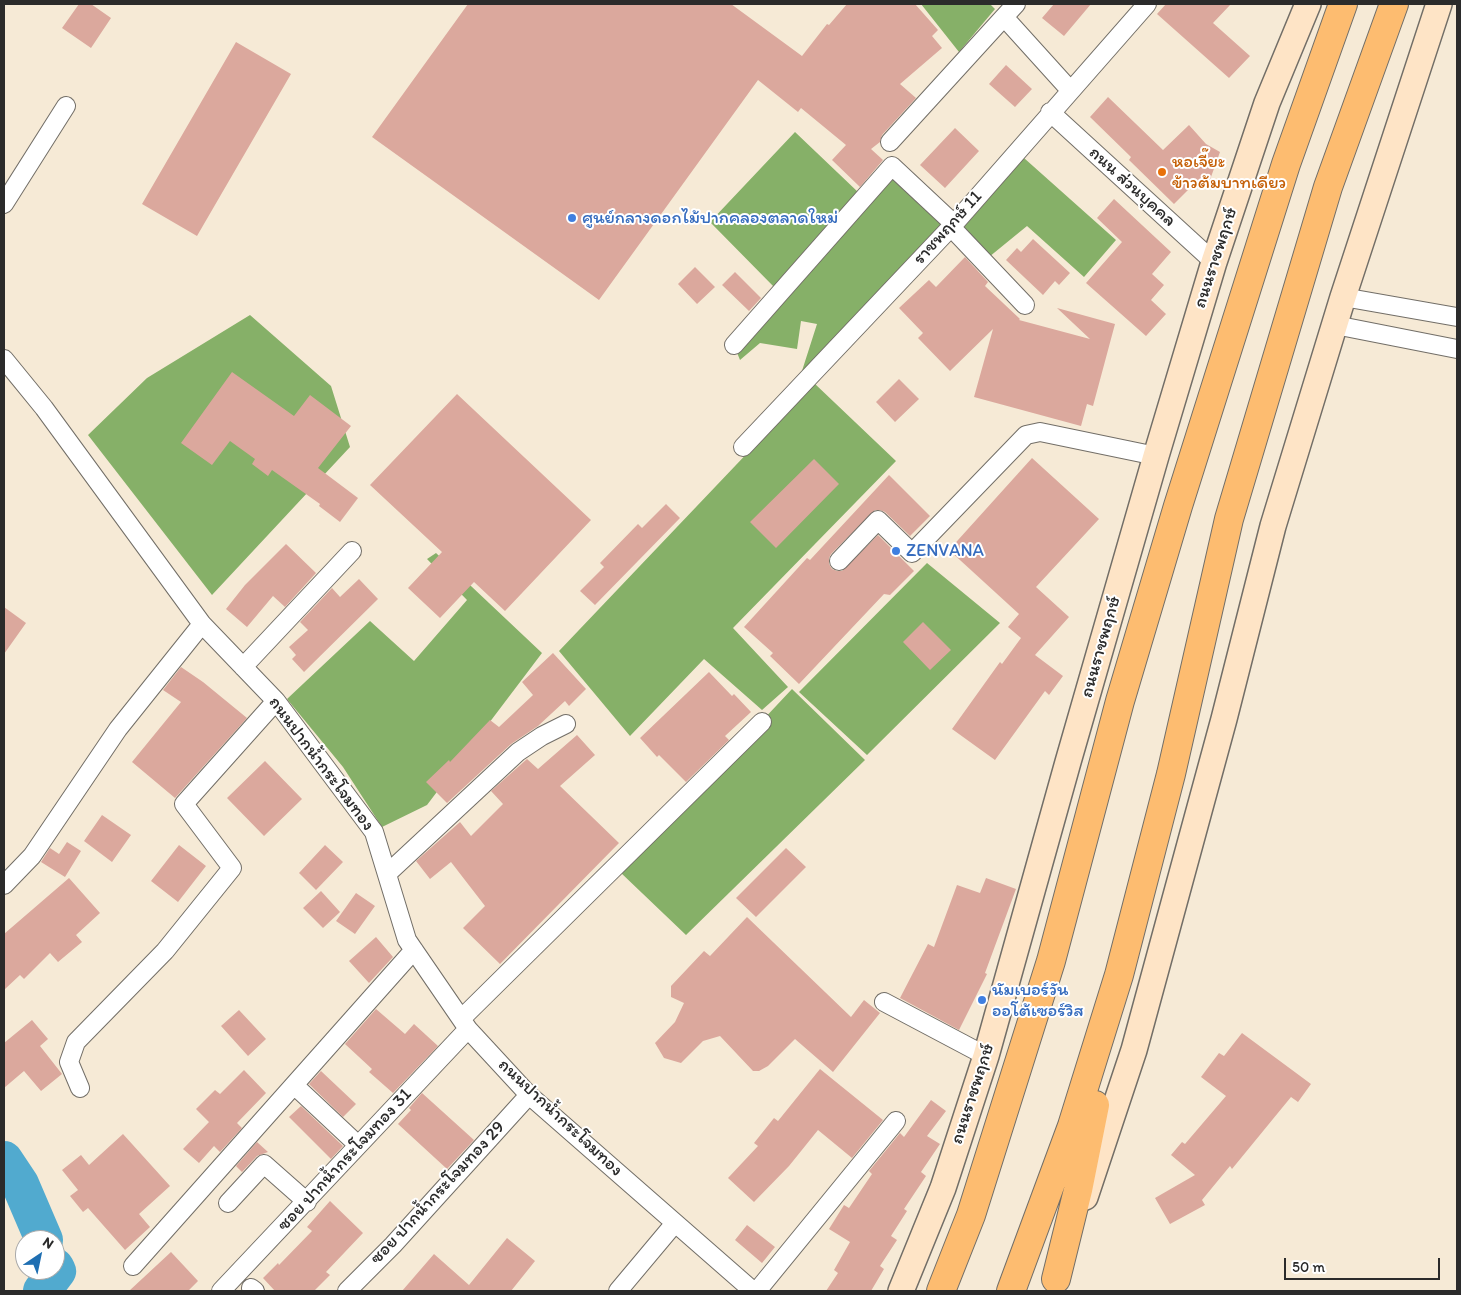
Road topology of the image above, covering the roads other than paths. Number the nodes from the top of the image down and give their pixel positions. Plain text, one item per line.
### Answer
1 (1147, 4) edge
2 (1308, 4) edge
3 (1344, 4) edge
4 (1394, 4) edge
5 (1437, 7) edge
6 (1010, 10) edge
7 (1070, 90) junction
8 (66, 106) dead end
9 (1050, 112) junction
10 (890, 142) dead end
11 (4, 204) edge
12 (952, 226) junction
13 (1214, 262) junction
14 (1343, 297) junction
15 (1025, 305) dead end
16 (1457, 317) edge
17 (1335, 326) junction
18 (734, 345) dead end
19 (1457, 349) edge
20 (4, 360) edge
21 (743, 447) dead end
22 (1156, 456) junction
23 (352, 551) dead end
24 (839, 561) dead end
25 (202, 624) junction
26 (243, 667) junction
27 (276, 702) junction
28 (762, 722) dead end
29 (566, 724) dead end
30 (388, 873) junction
31 (4, 885) edge
32 (414, 950) junction
33 (1119, 975) junction
34 (884, 1002) dead end
35 (464, 1024) junction
36 (986, 1056) junction
37 (294, 1085) junction
38 (80, 1088) dead end
39 (529, 1095) junction
40 (896, 1121) dead end
41 (358, 1145) junction
42 (307, 1202) junction
43 (228, 1203) dead end
44 (675, 1223) junction
45 (133, 1266) dead end
46 (1053, 1285) edge
47 (221, 1291) edge
48 (347, 1291) edge
49 (618, 1291) edge
50 (755, 1291) edge
51 (901, 1291) edge
52 (941, 1291) edge
53 (1011, 1291) edge

1 - 7 street, ราชพฤกษ์ 11
2 - 13 main road, ถนนราชพฤกษ์
3 - 52 main road, ถนนราชพฤกษ์
4 - 33 main road
5 - 14 main road
6 - 7 street
6 - 10 street
7 - 9 street, ราชพฤกษ์ 11
8 - 11 street
9 - 12 street, ราชพฤกษ์ 11
9 - 13 street, ถนน ส่วนบุคคล
12 - 15 street
12 - 18 street
12 - 21 street, ราชพฤกษ์ 11
13 - 22 main road, ถนนราชพฤกษ์
14 - 16 street
14 - 17 main road
17 - 19 street
17 - 46 main road
20 - 25 street, ถนนปากน้ำกระโจมทอง
22 - 24 street
22 - 36 main road, ถนนราชพฤกษ์
23 - 26 street
25 - 26 street, ถนนปากน้ำกระโจมทอง
25 - 31 street
26 - 27 street, ถนนปากน้ำกระโจมทอง
27 - 30 street, ถนนปากน้ำกระโจมทอง
27 - 38 street
28 - 35 street, ซอย ปากน้ำกระโจมทอง 31
29 - 30 street
30 - 32 street, ถนนปากน้ำกระโจมทอง
32 - 35 street, ถนนปากน้ำกระโจมทอง
32 - 37 street
33 - 46 main road
33 - 53 main road
34 - 36 street
35 - 39 street, ถนนปากน้ำกระโจมทอง
35 - 41 street, ซอย ปากน้ำกระโจมทอง 31
36 - 51 main road, ถนนราชพฤกษ์
37 - 41 street
37 - 45 street
39 - 44 street, ถนนปากน้ำกระโจมทอง
39 - 48 street, ซอย ปากน้ำกระโจมทอง 29
40 - 50 street
41 - 42 street, ซอย ปากน้ำกระโจมทอง 31
42 - 43 street
42 - 47 street, ซอย ปากน้ำกระโจมทอง 31
44 - 49 street
44 - 50 street, ถนนปากน้ำกระโจมทอง

